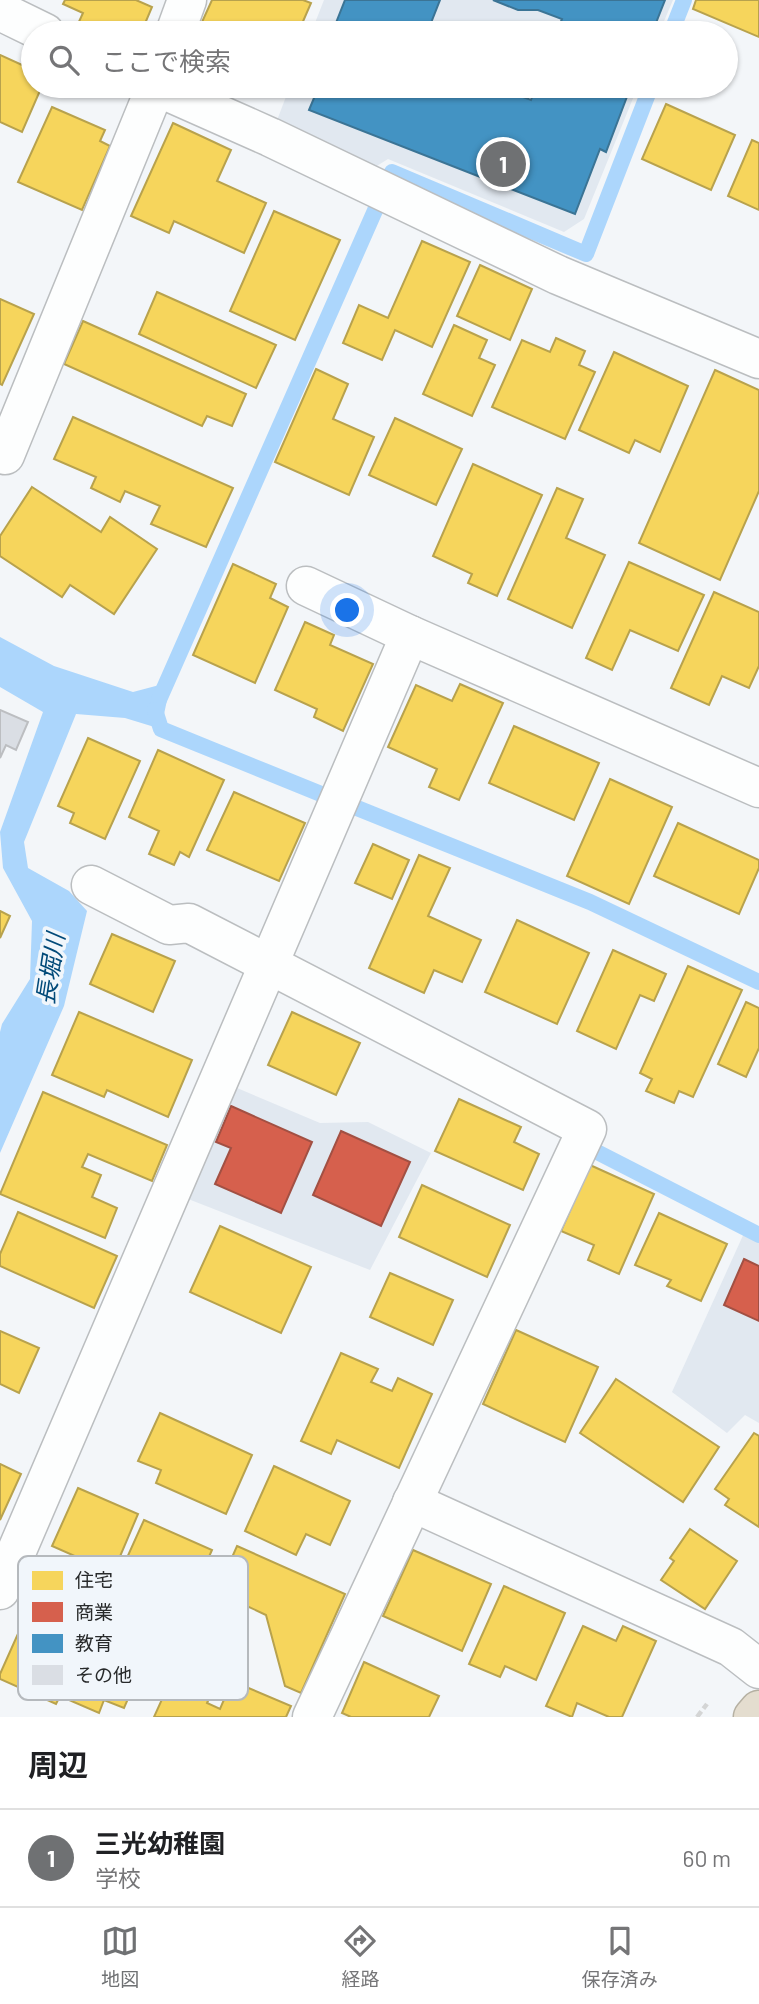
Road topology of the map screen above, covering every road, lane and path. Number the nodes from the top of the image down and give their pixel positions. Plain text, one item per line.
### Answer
1 (187, 0) edge
2 (0, 11) edge
3 (21, 21) edge
4 (179, 21) edge
5 (150, 98) edge
6 (181, 98) edge
7 (759, 359) edge
8 (5, 455) dead end
9 (306, 586) dead end
10 (410, 635) junction
11 (759, 788) edge
12 (91, 884) dead end
13 (267, 963) junction
14 (412, 1502) junction
15 (0, 1590) edge
16 (759, 1668) edge
17 (759, 1710) edge
18 (312, 1717) edge
19 (753, 1717) edge

1 - 4 street
2 - 3 street
5 - 8 street
6 - 7 street
9 - 10 street
10 - 11 street
10 - 13 street
12 - 13 street
13 - 14 street
13 - 15 street
14 - 16 street
14 - 18 street
17 - 19 highway

